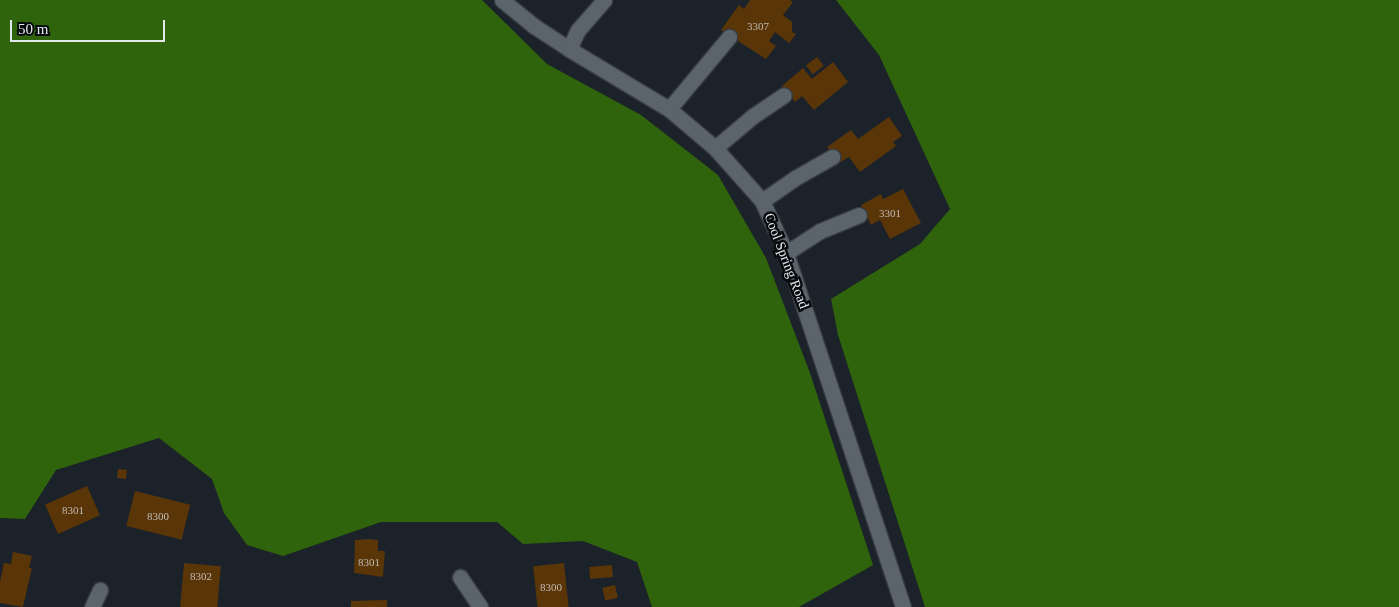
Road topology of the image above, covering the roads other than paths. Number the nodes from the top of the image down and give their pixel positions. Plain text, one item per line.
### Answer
1 (502, 0) edge
2 (604, 0) edge
3 (729, 37) dead end
4 (569, 49) junction
5 (784, 96) dead end
6 (669, 109) junction
7 (715, 148) junction
8 (832, 157) dead end
9 (762, 201) junction
10 (859, 215) dead end
11 (786, 253) junction
12 (460, 578) dead end
13 (100, 590) dead end
14 (92, 607) edge
15 (480, 607) edge
16 (903, 607) edge

1 - 4 street, Cool Spring Road
2 - 4 street
3 - 6 street
4 - 6 street, Cool Spring Road
5 - 7 street
6 - 7 street, Cool Spring Road
7 - 9 street, Cool Spring Road
8 - 9 street
9 - 11 street, Cool Spring Road
10 - 11 street
11 - 16 street, Cool Spring Road
12 - 15 street
13 - 14 street

